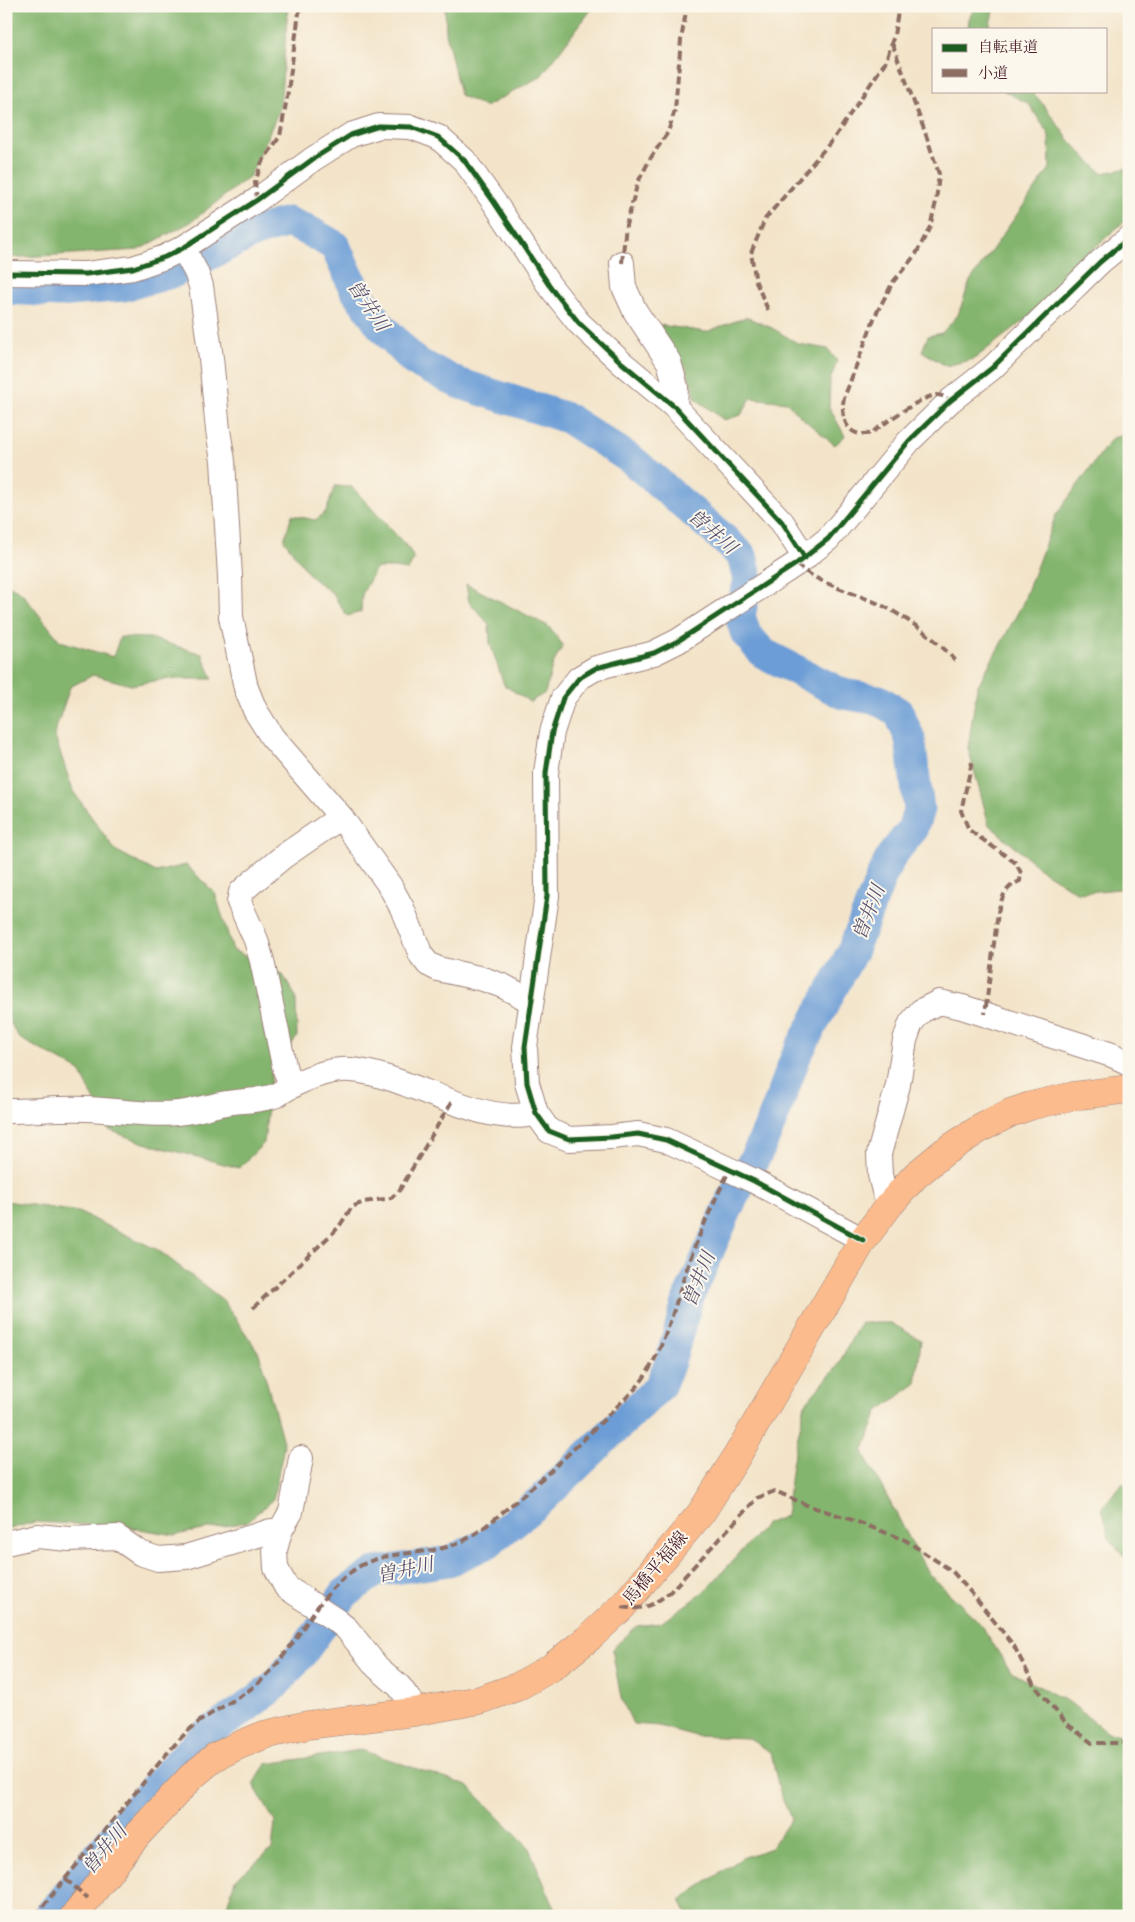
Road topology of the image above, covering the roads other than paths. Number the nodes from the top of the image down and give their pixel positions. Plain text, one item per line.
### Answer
1 (1129, 238) edge
2 (188, 258) junction
3 (622, 263) dead end
4 (6, 273) edge
5 (675, 407) junction
6 (805, 558) junction
7 (341, 818) junction
8 (531, 1001) junction
9 (1129, 1063) edge
10 (292, 1086) junction
11 (1129, 1089) edge
12 (6, 1111) edge
13 (536, 1113) junction
14 (890, 1204) junction
15 (863, 1240) junction
16 (301, 1458) dead end
17 (280, 1531) junction
18 (6, 1543) edge
19 (414, 1712) junction
20 (74, 1916) edge

1 - 6 street
2 - 4 street
2 - 5 street
2 - 7 street
3 - 5 street
5 - 6 street
6 - 8 street
7 - 8 street
7 - 10 street
8 - 13 street
9 - 14 street
10 - 12 street
10 - 13 street
11 - 14 main road, 馬橋平福線
13 - 15 street
14 - 15 main road, 馬橋平福線
15 - 19 main road, 馬橋平福線
16 - 17 street
17 - 18 street
17 - 19 street
19 - 20 main road, 馬橋平福線

